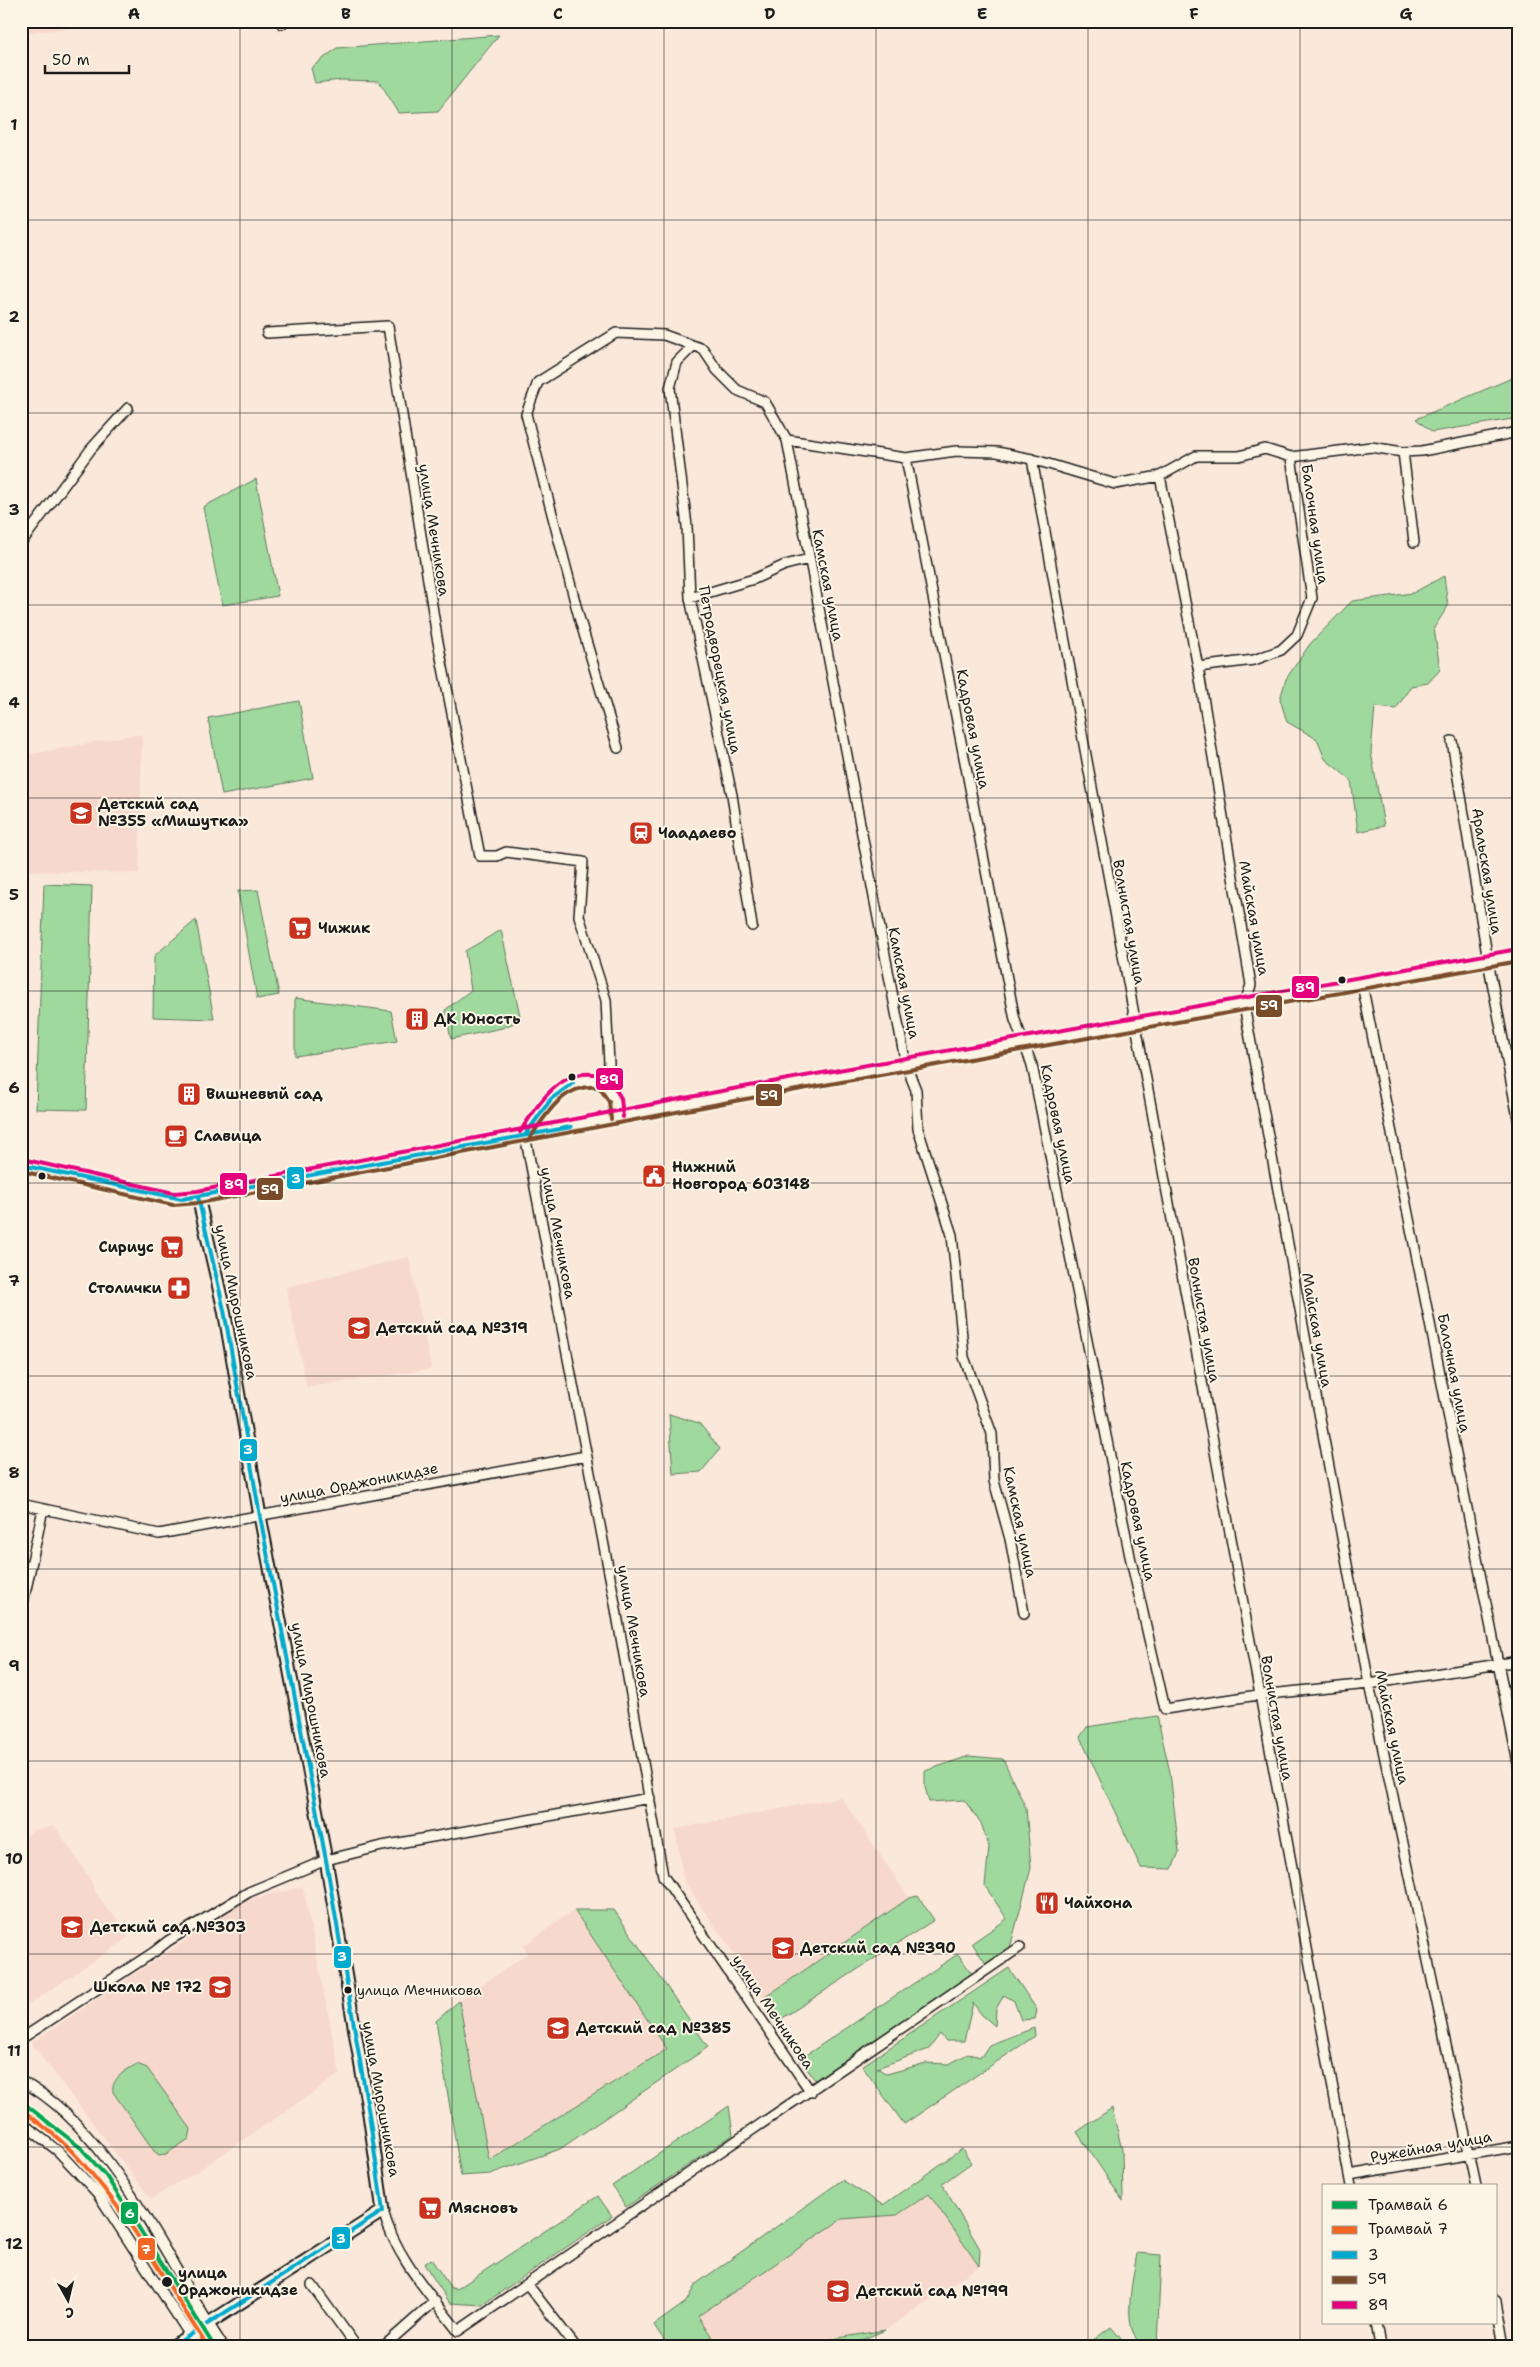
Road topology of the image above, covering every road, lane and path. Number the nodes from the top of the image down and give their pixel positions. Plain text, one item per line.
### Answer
1 (267, 333) dead end
2 (693, 346) junction
3 (128, 408) dead end
4 (1518, 435) edge
5 (787, 440) junction
6 (1403, 452) junction
7 (1292, 457) junction
8 (906, 458) junction
9 (1032, 459) junction
10 (1160, 476) junction
11 (1414, 542) dead end
12 (21, 543) edge
13 (809, 559) junction
14 (690, 598) junction
15 (1198, 667) junction
16 (1452, 741) dead end
17 (618, 748) dead end
18 (752, 926) dead end
19 (1519, 955) edge
20 (1488, 961) junction
21 (1362, 984) junction
22 (1244, 1005) junction
23 (1133, 1023) junction
24 (1022, 1042) junction
25 (906, 1065) junction
26 (603, 1081) junction
27 (617, 1118) junction
28 (1519, 1123) edge
29 (525, 1135) junction
30 (21, 1165) edge
31 (198, 1197) junction
32 (586, 1456) junction
33 (21, 1504) edge
34 (43, 1509) junction
35 (260, 1516) junction
36 (21, 1613) edge
37 (1024, 1613) dead end
38 (1519, 1661) edge
39 (1500, 1666) junction
40 (1369, 1684) junction
41 (1258, 1696) junction
42 (1519, 1768) edge
43 (650, 1798) junction
44 (326, 1860) junction
45 (1020, 1947) dead end
46 (21, 2039) edge
47 (21, 2081) edge
48 (811, 2092) junction
49 (21, 2122) edge
50 (1519, 2146) edge
51 (1471, 2154) junction
52 (1349, 2175) junction
53 (1351, 2184) edge
54 (1476, 2184) edge
55 (383, 2211) junction
56 (312, 2285) dead end
57 (528, 2285) junction
58 (435, 2302) junction
59 (1498, 2312) edge
60 (208, 2324) junction
61 (1376, 2324) edge
62 (193, 2333) junction
63 (173, 2346) edge
64 (197, 2346) edge
65 (223, 2346) edge
66 (356, 2346) edge
67 (384, 2346) edge
68 (575, 2346) edge
69 (1380, 2346) edge
70 (1504, 2346) edge

1 - 26 street, улица Мечникова
2 - 5 street, Камская улица
2 - 14 street, Петродворецкая улица
2 - 17 street, Камская улица
3 - 12 street
4 - 6 street
5 - 8 street
5 - 13 street, Камская улица
6 - 7 street
6 - 11 street
7 - 10 street
7 - 15 street, Балочная улица
8 - 9 street
8 - 24 street, Кадровая улица
9 - 10 street
9 - 23 street, Волнистая улица
10 - 15 street, Майская улица
13 - 14 street
13 - 25 street, Камская улица
14 - 18 street, Петродворецкая улица
15 - 22 street, Майская улица
16 - 20 street, Аральская улица
19 - 20 street
20 - 21 street
20 - 28 street, Аральская улица
21 - 22 street
21 - 39 street, Балочная улица
22 - 23 street
22 - 40 street, Майская улица
23 - 24 street
23 - 41 street, Волнистая улица
24 - 25 street
24 - 41 street, Кадровая улица
25 - 27 street
25 - 37 street, Камская улица
26 - 27 street
26 - 29 street
27 - 29 street
29 - 31 street
29 - 32 street, улица Мечникова
30 - 31 street
31 - 35 street, улица Мирошникова
32 - 35 street, улица Орджоникидзе
32 - 43 street, улица Мечникова
33 - 34 street, улица Орджоникидзе
34 - 35 street, улица Орджоникидзе
34 - 36 street
35 - 44 street, улица Мирошникова
38 - 39 street
39 - 40 street
39 - 42 street, Балочная улица
40 - 41 street
40 - 51 street, Майская улица
41 - 52 street, Волнистая улица
43 - 44 street
43 - 48 street, улица Мечникова
44 - 46 street
44 - 55 street, улица Мирошникова
45 - 48 street, улица Мечникова
47 - 60 street
48 - 57 street, улица Мечникова
49 - 62 street
50 - 51 street, Ружейная улица
51 - 52 street, Ружейная улица
51 - 54 street, Майская улица
52 - 53 street, Волнистая улица
55 - 58 street, улица Мечникова
55 - 60 street
56 - 66 street
57 - 58 street, улица Мечникова
57 - 68 street
58 - 67 street
59 - 70 street
60 - 62 street
60 - 65 street
61 - 69 street
62 - 63 street
62 - 64 street

